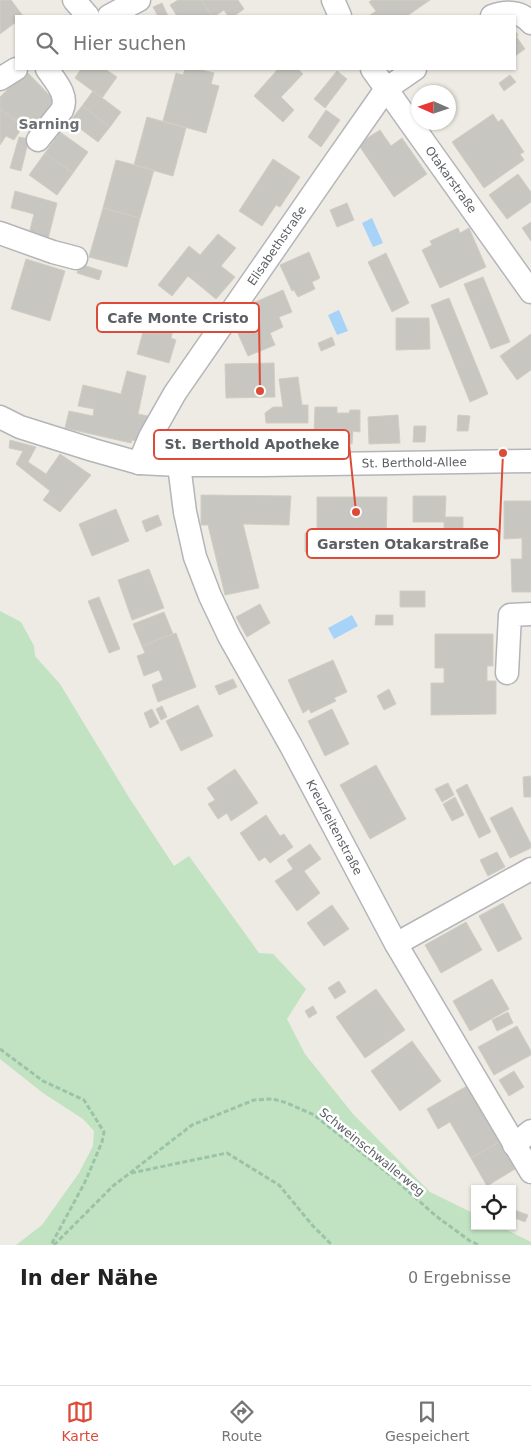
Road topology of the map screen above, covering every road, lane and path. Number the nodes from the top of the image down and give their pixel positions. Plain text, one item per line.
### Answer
1 (74, 0) edge
2 (139, 0) edge
3 (333, 0) edge
4 (87, 15) edge
5 (111, 15) edge
6 (340, 15) edge
7 (496, 15) edge
8 (531, 23) edge
9 (48, 70) edge
10 (373, 70) edge
11 (414, 70) edge
12 (386, 89) junction
13 (38, 140) dead end
14 (7, 235) edge
15 (76, 258) dead end
16 (531, 292) edge
17 (0, 417) edge
18 (531, 461) edge
19 (139, 462) junction
20 (179, 465) junction
21 (520, 615) edge
22 (508, 673) dead end
23 (531, 869) edge
24 (396, 944) junction
25 (0, 1049) edge
26 (531, 1131) edge
27 (514, 1145) junction
28 (531, 1172) edge
29 (129, 1173) junction
30 (53, 1245) edge
31 (332, 1245) edge
32 (479, 1245) edge

1 - 4 street
2 - 5 street
3 - 6 street
7 - 8 street
9 - 13 street
10 - 12 street, Otakarstraße
11 - 12 street, Elisabethstraße
12 - 16 street, Otakarstraße
12 - 19 street, Elisabethstraße
14 - 15 street
17 - 19 street, St. Berthold-Allee
18 - 20 street, St. Berthold-Allee
19 - 20 street, St. Berthold-Allee
20 - 24 street, Kreuzleitenstraße
21 - 22 street
23 - 24 street
24 - 27 street, Kreuzleitenstraße
25 - 30 path
26 - 27 street
27 - 28 street, Kreuzleitenstraße
29 - 30 path, Schweinschwallerweg
29 - 31 path
29 - 32 path, Schweinschwallerweg

